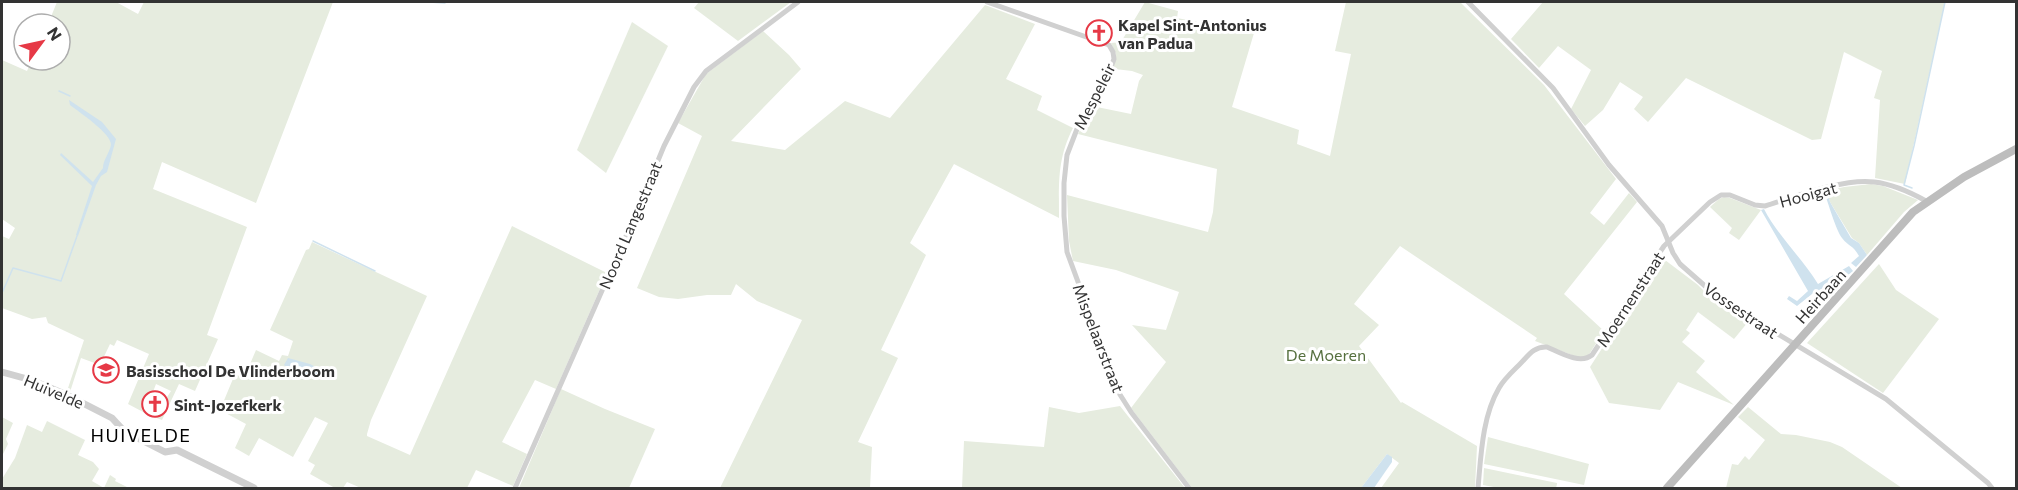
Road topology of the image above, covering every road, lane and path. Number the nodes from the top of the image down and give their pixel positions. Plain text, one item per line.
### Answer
1 (798, 2) edge
2 (987, 2) edge
3 (1468, 2) edge
4 (2016, 149) edge
5 (1926, 201) junction
6 (1669, 240) junction
7 (1075, 274) joint
8 (1794, 345) junction
9 (2, 372) edge
10 (254, 489) edge
11 (515, 489) edge
12 (1189, 489) edge
13 (1478, 489) edge
14 (1667, 489) edge
15 (1992, 489) edge

1 - 11 street, Noord Langestraat
2 - 7 street, Mespeleir
3 - 6 street, Vossestraat
4 - 5 main road, Heirbaan
5 - 6 street, Hooigat
5 - 8 main road, Heirbaan
6 - 8 street, Vossestraat
6 - 13 street, Moernenstraat
7 - 12 street, Mispelaarstraat
8 - 14 main road, Heirbaan
8 - 15 street, Vossestraat
9 - 10 street, Huivelde

